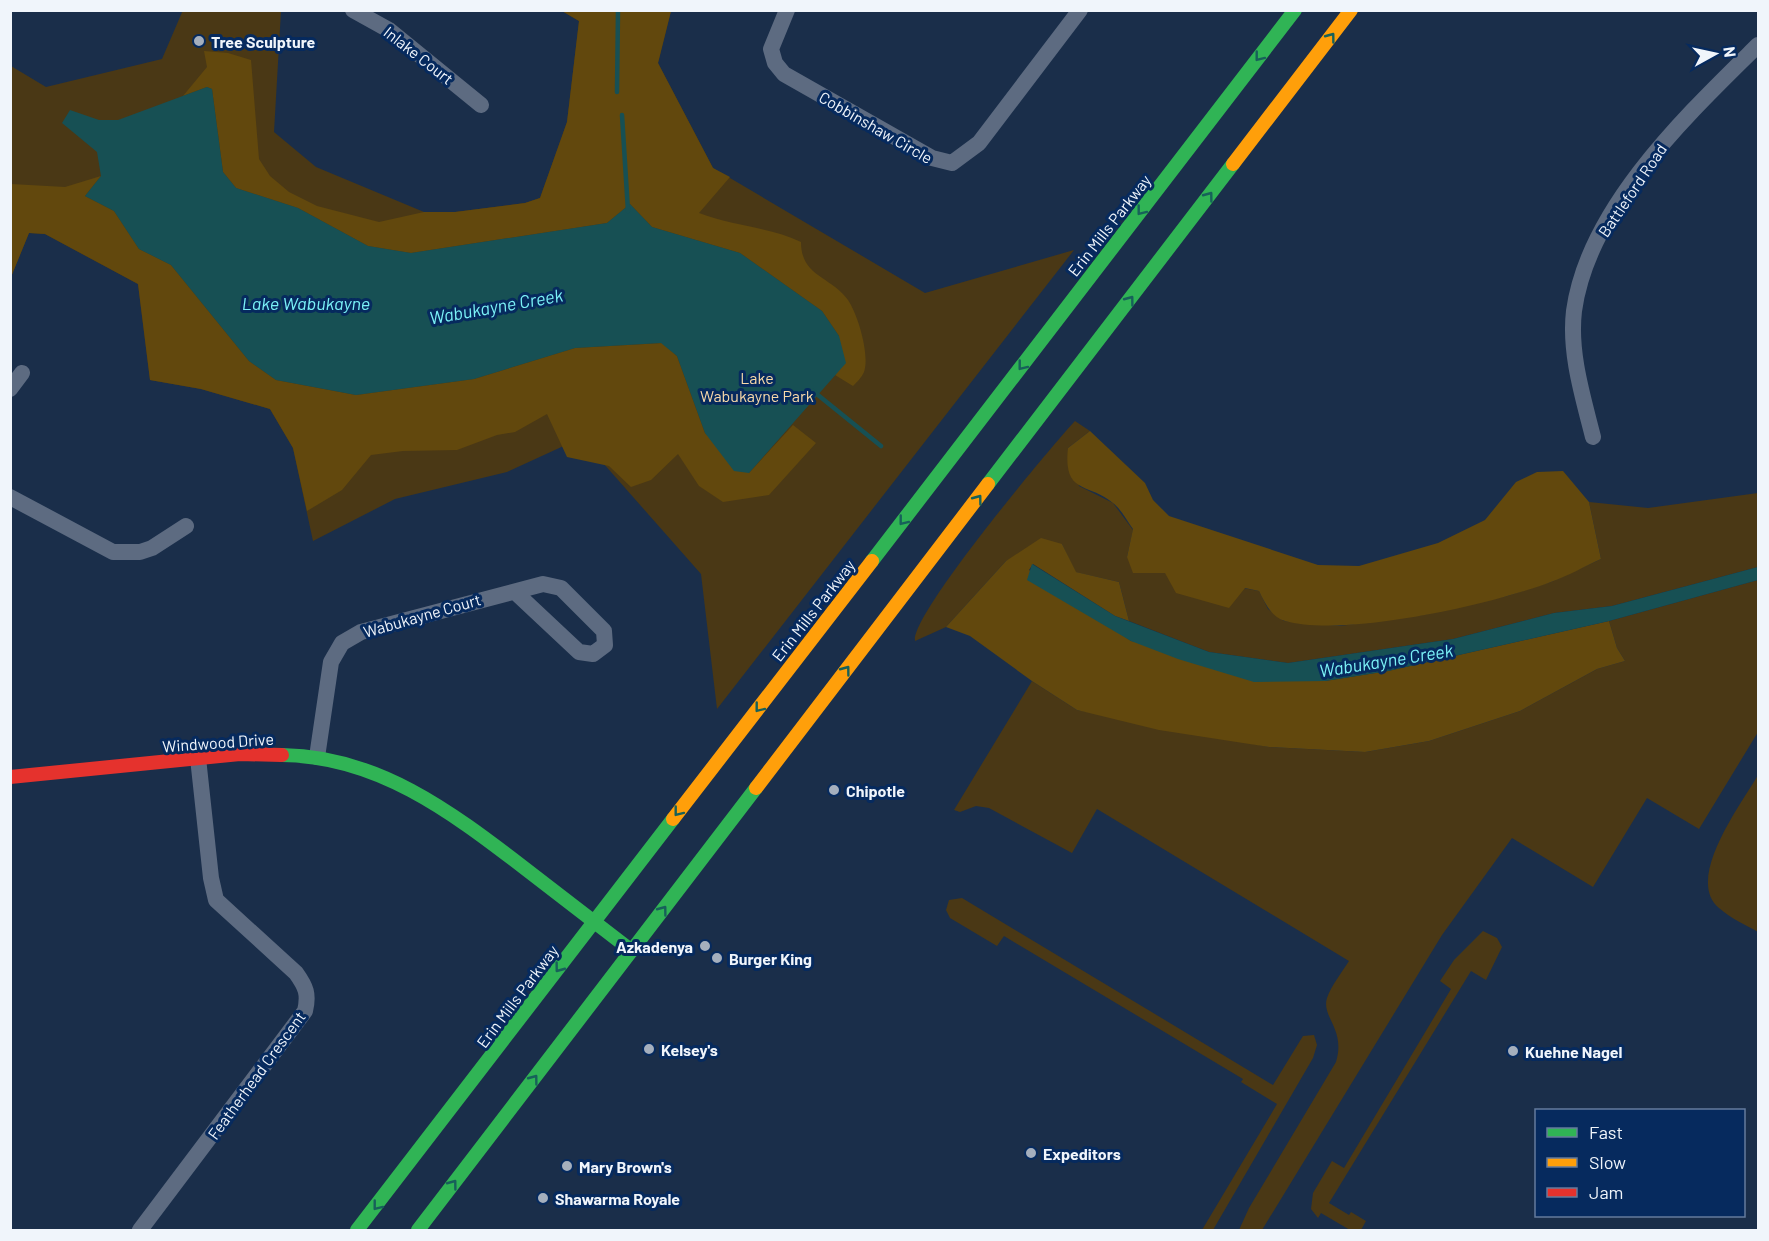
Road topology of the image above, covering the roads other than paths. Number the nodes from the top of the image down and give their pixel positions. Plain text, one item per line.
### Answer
1 (353, 10) edge
2 (787, 10) edge
3 (1080, 10) edge
4 (1295, 10) edge
5 (1351, 10) edge
6 (1758, 45) edge
7 (481, 105) dead end
8 (22, 373) dead end
9 (10, 389) edge
10 (1593, 437) dead end
11 (10, 496) edge
12 (186, 526) dead end
13 (515, 592) junction
14 (317, 757) junction
15 (198, 758) junction
16 (10, 777) edge
17 (594, 922) junction
18 (632, 951) junction
19 (141, 1230) edge
20 (357, 1230) edge
21 (418, 1230) edge

1 - 7 street, Inlake Court
2 - 3 street, Cobbinshaw Circle
4 -> 17 main road, Erin Mills Parkway
18 -> 5 main road
6 - 10 street, Battleford Road
8 - 9 street
11 - 12 street
13 - 13 street, Wabukayne Court
13 - 14 street, Wabukayne Court
14 - 15 main road, Windwood Drive
14 - 17 main road, Windwood Drive
15 - 16 main road, Windwood Drive
15 - 19 street, Featherhead Crescent
17 - 18 main road, Windwood Drive
17 -> 20 main road, Erin Mills Parkway
21 -> 18 main road

